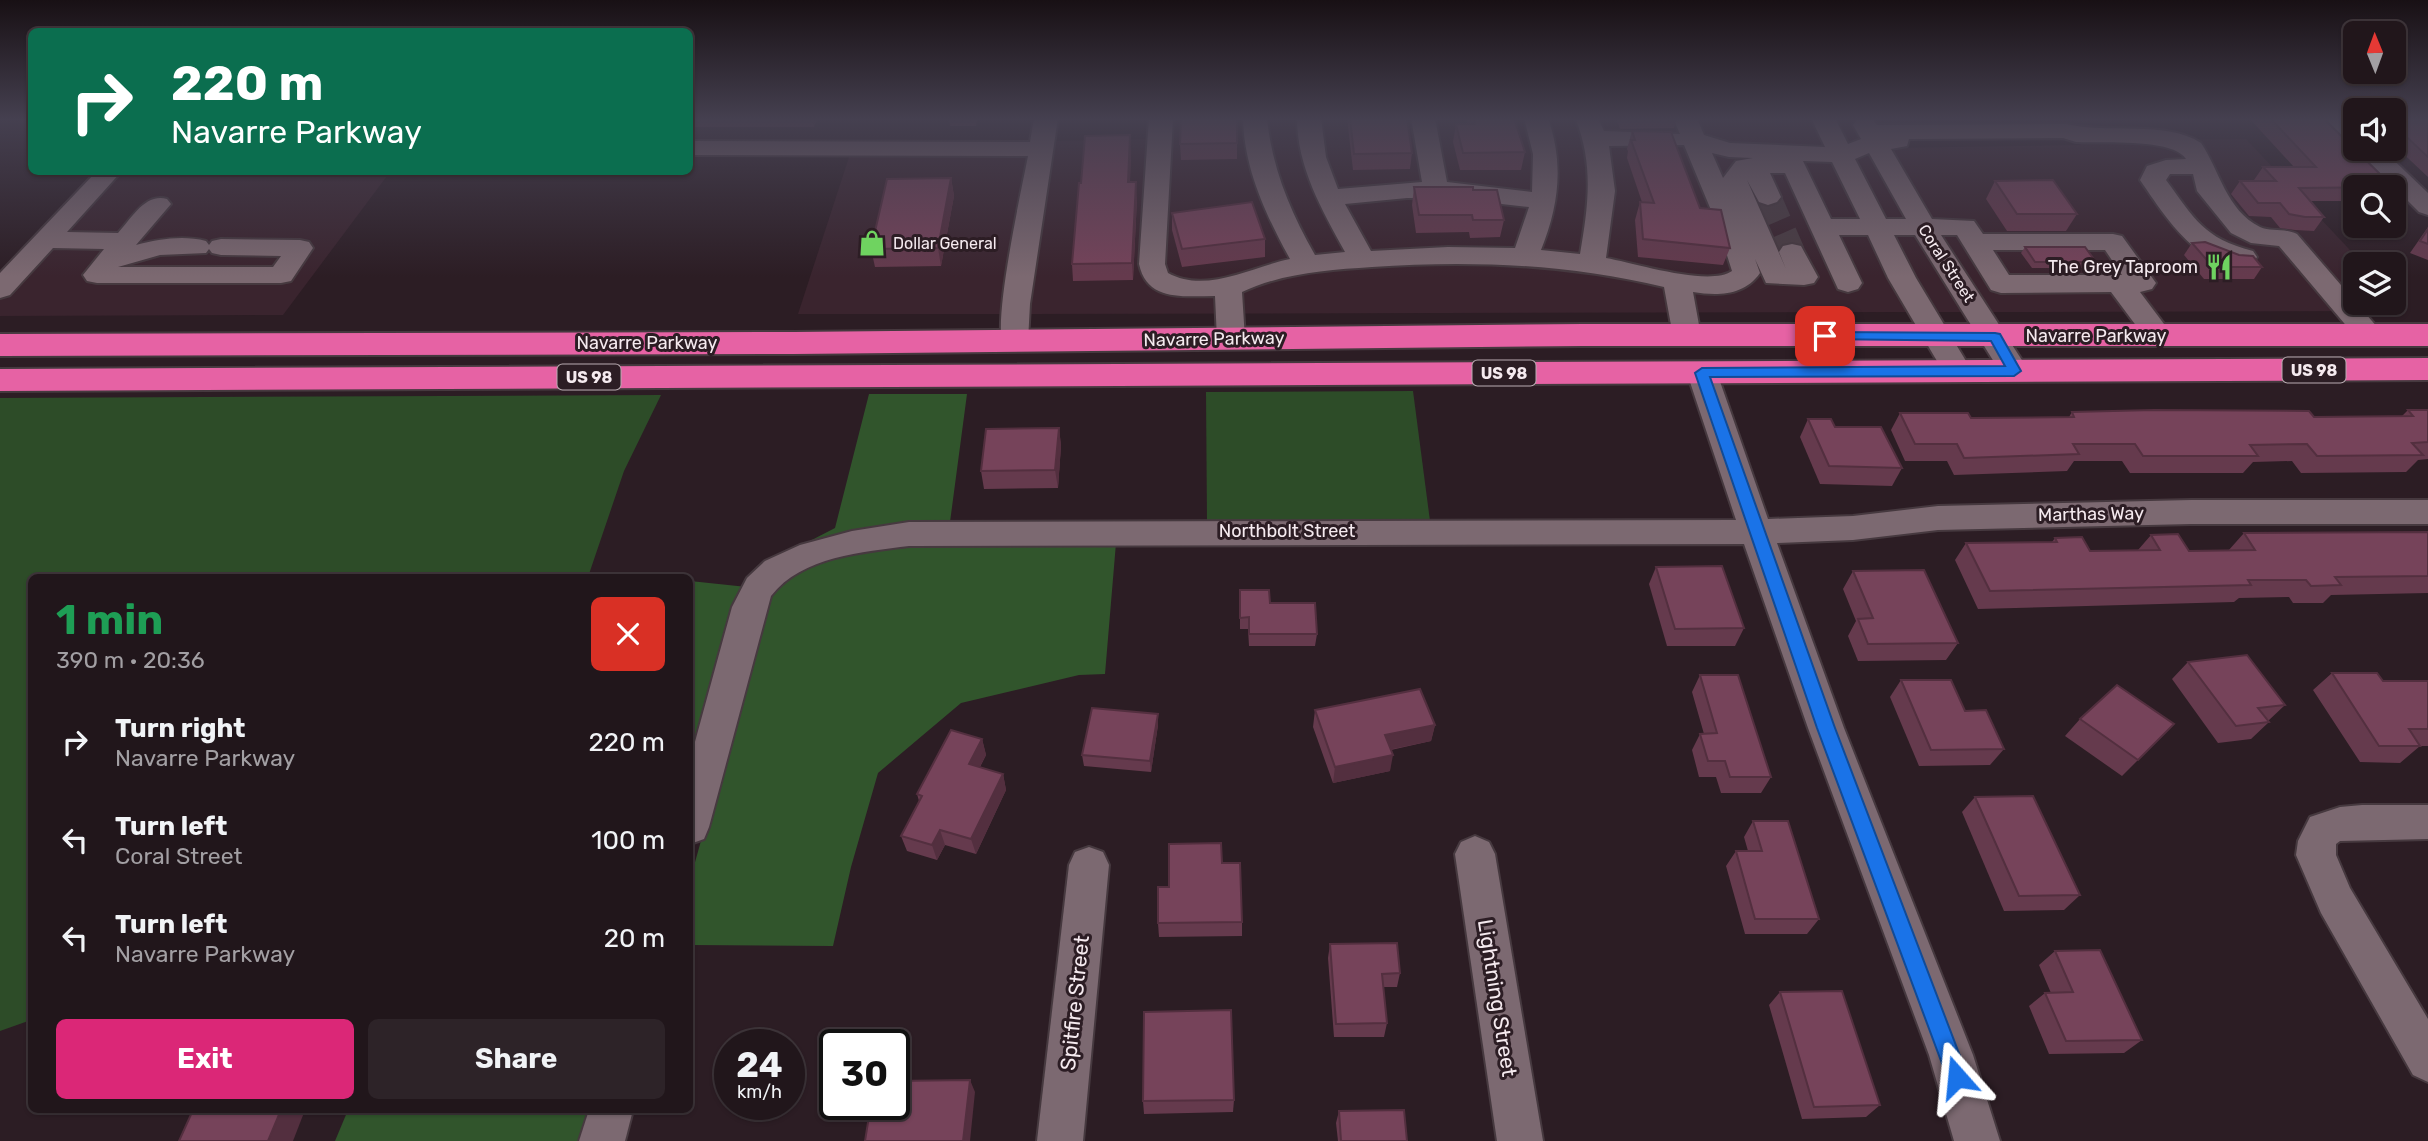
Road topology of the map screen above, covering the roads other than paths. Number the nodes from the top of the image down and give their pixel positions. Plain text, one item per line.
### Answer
1 (1037, 171) edge
2 (1158, 171) edge
3 (1264, 171) edge
4 (1317, 171) edge
5 (1433, 171) edge
6 (1547, 171) edge
7 (1602, 171) edge
8 (1707, 171) edge
9 (1741, 171) edge
10 (1756, 171) edge
11 (1797, 171) edge
12 (1851, 171) edge
13 (1891, 171) edge
14 (2159, 171) edge
15 (2205, 171) edge
16 (2391, 171) edge
17 (106, 175) edge
18 (1436, 190) junction
19 (1768, 197) tunnel mouth
20 (1329, 198) junction
21 (1544, 201) junction
22 (158, 204) dead end
23 (2428, 207) edge
24 (1822, 227) junction
25 (1878, 227) junction
26 (1923, 228) junction
27 (46, 240) junction
28 (1975, 242) junction
29 (117, 250) junction
30 (1793, 253) tunnel mouth
31 (1525, 255) junction
32 (2302, 256) junction
33 (1362, 259) junction
34 (1592, 263) junction
35 (1307, 265) junction
36 (1677, 281) junction
37 (1848, 283) dead end
38 (2119, 284) junction
39 (1228, 288) junction
40 (0, 289) edge
41 (2370, 335) junction
42 (2428, 335) edge
43 (1687, 336) junction
44 (2159, 336) junction
45 (1935, 337) junction
46 (1995, 337) junction
47 (1328, 338) junction
48 (1231, 339) junction
49 (1014, 341) junction
50 (0, 345) edge
51 (2428, 369) edge
52 (1957, 371) junction
53 (2014, 371) junction
54 (1702, 373) junction
55 (1247, 374) junction
56 (1139, 375) junction
57 (0, 380) edge
58 (2428, 512) edge
59 (1756, 532) junction
60 (693, 816) edge
61 (2428, 822) edge
62 (1475, 854) dead end
63 (1089, 865) dead end
64 (2428, 1060) edge
65 (610, 1113) edge
66 (602, 1141) edge
67 (1060, 1141) edge
68 (1520, 1141) edge
69 (1977, 1141) edge

1 - 49 street
2 - 39 street
3 - 35 street
4 - 20 street
5 - 18 street
6 - 21 street
7 - 34 street
8 - 36 street
9 - 30 street
10 - 19 street
11 - 24 street
12 - 25 street
13 - 26 street, Coral Street
14 - 32 street
15 - 32 street
16 - 23 street
17 - 27 street
18 - 20 street
18 - 21 street
20 - 33 street
21 - 31 street
22 - 29 street
24 - 25 street
24 - 37 street
25 - 26 street
25 - 45 street
26 - 28 street
26 - 46 street, Coral Street
27 - 29 street
27 - 40 street
28 - 38 street
28 - 38 street
29 - 29 street
31 - 33 street
31 - 34 street
32 - 41 street
33 - 35 street
34 - 36 street
35 - 39 street
36 - 43 street
38 - 44 street
39 - 48 street
41 - 42 highway, Navarre Parkway / US 98
41 - 44 highway, Navarre Parkway / US 98
43 - 45 highway, Navarre Parkway / US 98
43 - 47 highway, Navarre Parkway / US 98
44 - 46 highway, Navarre Parkway / US 98
45 - 46 highway, Navarre Parkway / US 98
45 - 52 street
46 - 53 street, Coral Street
47 - 48 highway, Navarre Parkway / US 98
47 - 55 highway
48 - 49 highway, Navarre Parkway / US 98
48 - 56 highway
49 - 50 highway, Navarre Parkway / US 98
51 - 53 highway, Navarre Parkway / US 98
52 - 53 highway, Navarre Parkway / US 98
52 - 54 highway, Navarre Parkway / US 98
54 - 55 highway, Navarre Parkway / US 98
54 - 59 street
55 - 56 highway, Navarre Parkway / US 98
56 - 57 highway, Navarre Parkway / US 98
58 - 59 street, Marthas Way
59 - 60 street, Northbolt Street
59 - 69 street
61 - 64 street
62 - 68 street, Lightning Street
63 - 67 street, Spitfire Street
65 - 66 street

